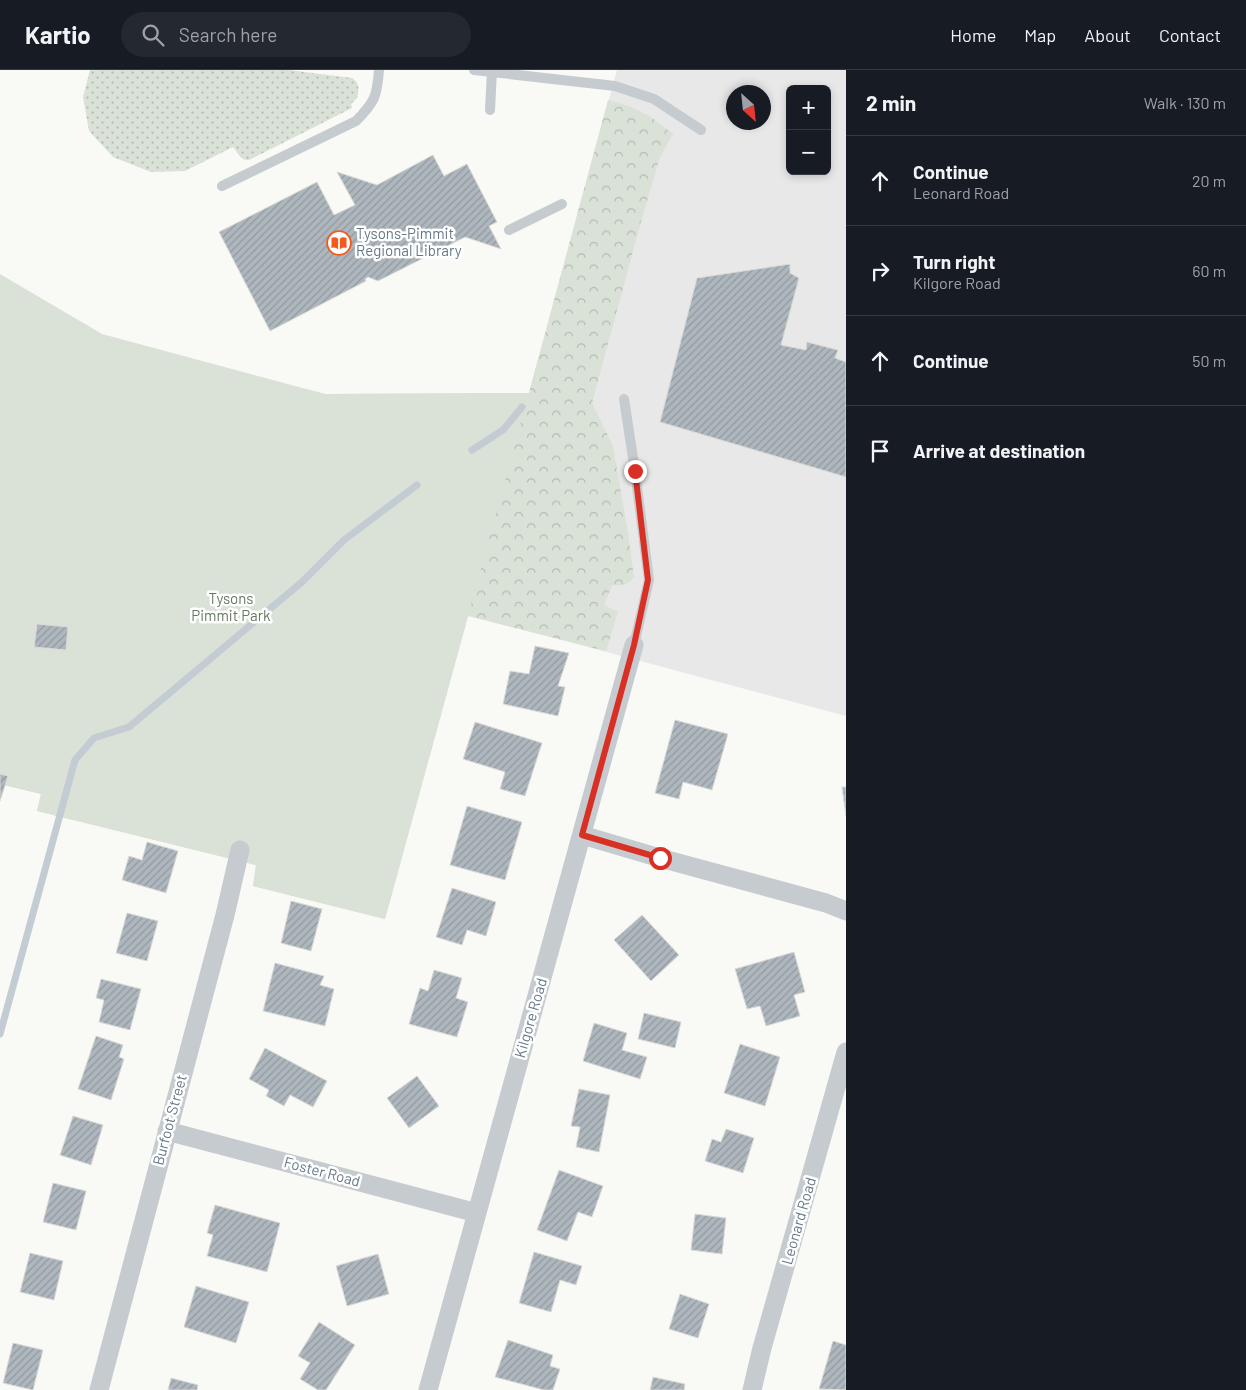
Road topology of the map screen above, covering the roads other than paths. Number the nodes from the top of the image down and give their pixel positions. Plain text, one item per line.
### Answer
1 (379, 70) edge
2 (474, 70) edge
3 (492, 71) junction
4 (490, 110) dead end
5 (701, 130) dead end
6 (222, 186) dead end
7 (562, 204) dead end
8 (509, 230) dead end
9 (624, 399) dead end
10 (634, 645) joint
11 (582, 835) junction
12 (240, 850) dead end
13 (846, 911) edge
14 (846, 1052) edge
15 (839, 1106) edge
16 (167, 1131) junction
17 (477, 1213) junction
18 (99, 1390) edge
19 (428, 1390) edge
20 (752, 1390) edge

1 - 6 lane
2 - 3 lane
3 - 4 lane
3 - 5 lane
7 - 8 lane
9 - 10 lane
10 - 11 street, Kilgore Road
11 - 13 street
11 - 17 street, Kilgore Road
12 - 16 street, Burfoot Street
14 - 15 street, Leonard Road
15 - 20 street, Leonard Road
16 - 17 street, Foster Road
16 - 18 street, Burfoot Street
17 - 19 street, Kilgore Road

